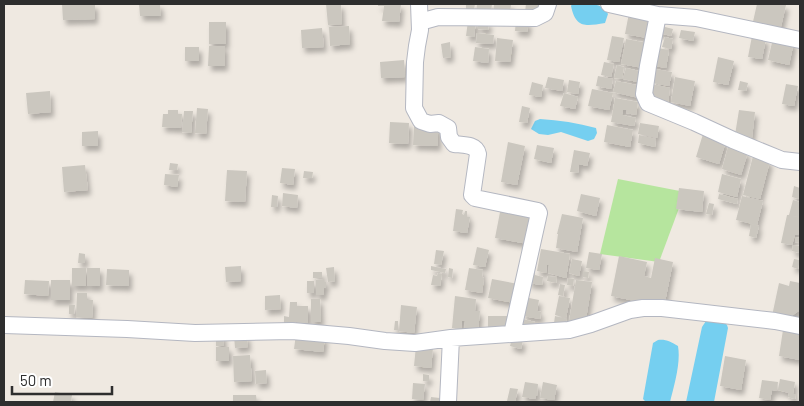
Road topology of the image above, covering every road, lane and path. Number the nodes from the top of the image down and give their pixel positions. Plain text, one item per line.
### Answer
1 (419, 4) edge
2 (548, 4) edge
3 (609, 4) edge
4 (658, 15) junction
5 (420, 22) junction
6 (800, 40) edge
7 (800, 162) edge
8 (4, 325) edge
9 (800, 326) edge
10 (512, 334) junction
11 (451, 338) junction
12 (448, 402) edge

1 - 5 street
2 - 5 street
3 - 4 street
4 - 6 street
4 - 7 street
5 - 10 street
8 - 11 street
9 - 10 street
10 - 11 street
11 - 12 street

